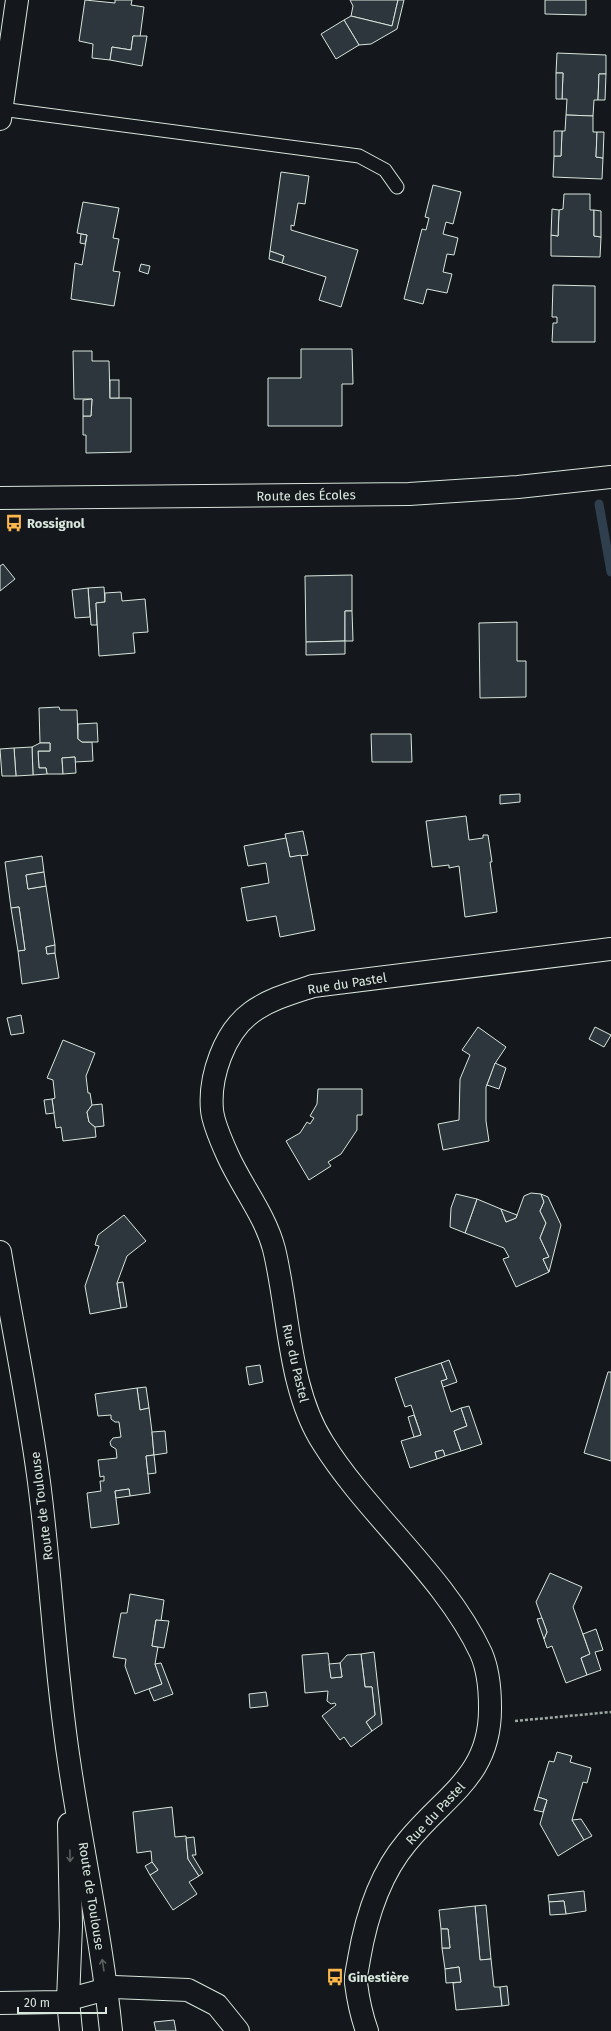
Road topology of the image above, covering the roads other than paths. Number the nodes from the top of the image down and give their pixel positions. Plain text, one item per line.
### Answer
1 (17, 0) edge
2 (1, 114) edge
3 (397, 187) dead end
4 (611, 477) edge
5 (0, 498) edge
6 (611, 949) edge
7 (0, 1252) edge
8 (4, 1301) edge
9 (68, 1761) junction
10 (107, 1989) junction
11 (68, 2000) junction
12 (0, 2003) edge
13 (72, 2031) edge
14 (111, 2031) edge
15 (238, 2031) edge
16 (365, 2031) edge

1 - 2 street
2 - 3 lane
4 - 5 street, Route des Écoles
6 - 16 street, Rue du Pastel
7 - 8 street, Route de Toulouse
8 - 9 street, Route de Toulouse
10 -> 9 street, Route de Toulouse
9 -> 11 street, Route de Toulouse
10 - 11 street
10 - 14 street, Route de Toulouse
10 - 15 street
11 - 12 street
11 - 13 street, Route de Toulouse

